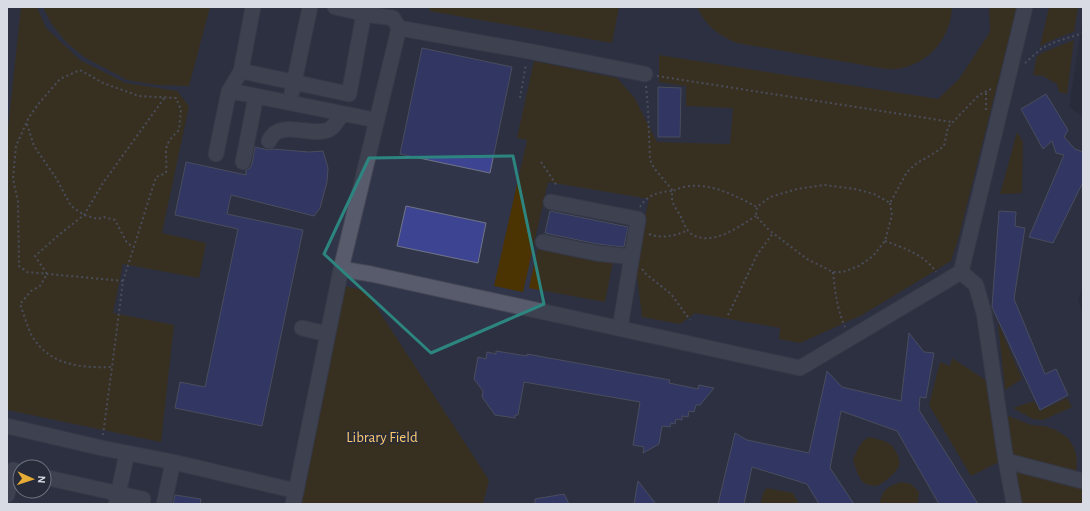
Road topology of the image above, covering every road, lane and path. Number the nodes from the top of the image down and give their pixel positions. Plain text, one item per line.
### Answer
1 (253, 7) edge
2 (310, 7) edge
3 (335, 7) edge
4 (1025, 7) edge
5 (369, 12) edge
6 (399, 28) junction
7 (1083, 33) edge
8 (528, 51) junction
9 (241, 71) junction
10 (645, 74) junction
11 (1007, 81) junction
12 (295, 83) junction
13 (229, 91) junction
14 (256, 96) junction
15 (165, 97) junction
16 (520, 98) dead end
17 (289, 103) junction
18 (342, 114) junction
19 (375, 120) junction
20 (952, 122) junction
21 (27, 123) junction
22 (269, 141) dead end
23 (216, 154) dead end
24 (243, 162) dead end
25 (541, 162) dead end
26 (557, 186) dead end
27 (673, 191) junction
28 (551, 202) dead end
29 (890, 203) junction
30 (757, 207) junction
31 (84, 215) junction
32 (756, 216) junction
33 (638, 219) junction
34 (688, 230) junction
35 (773, 233) junction
36 (885, 241) junction
37 (543, 242) dead end
38 (134, 247) junction
39 (632, 257) junction
40 (341, 269) junction
41 (834, 272) junction
42 (961, 272) junction
43 (48, 274) junction
44 (122, 281) junction
45 (943, 283) junction
46 (728, 315) dead end
47 (690, 320) dead end
48 (302, 328) dead end
49 (620, 328) junction
50 (327, 334) junction
51 (850, 337) junction
52 (112, 367) junction
53 (7, 426) edge
54 (102, 448) junction
55 (127, 453) junction
56 (1006, 461) junction
57 (173, 462) junction
58 (12, 474) edge
59 (52, 479) edge
60 (1083, 481) edge
61 (7, 495) edge
62 (295, 497) edge
63 (117, 499) edge
64 (7, 503) edge
65 (12, 504) edge
66 (142, 504) edge
67 (164, 504) edge
68 (1014, 504) edge

1 - 9 lane
2 - 12 lane
3 - 5 lane
4 - 11 lane
5 - 6 lane
5 - 12 lane
6 - 8 lane
6 - 19 lane
7 - 11 path
8 - 10 lane
8 - 16 path
9 - 12 lane
9 - 13 lane
10 - 20 path
10 - 27 path
11 - 20 path
11 - 42 lane
12 - 17 lane
13 - 14 lane
13 - 23 lane
14 - 17 lane
14 - 24 lane
15 - 21 path
15 - 31 path
15 - 38 path
17 - 18 lane
18 - 19 lane
18 - 22 lane
19 - 40 lane
20 - 29 path
21 - 31 path
21 - 43 path
25 - 26 path
27 - 30 path
27 - 33 path
27 - 34 path
28 - 33 lane
29 - 30 path
29 - 36 path
30 - 32 path
31 - 38 path
31 - 43 path
32 - 34 path
32 - 35 path
33 - 34 path
33 - 39 lane
35 - 41 path
35 - 46 path
36 - 41 path
36 - 45 path
37 - 39 lane
38 - 44 path
39 - 47 path
39 - 49 lane
40 - 49 lane
40 - 50 lane
41 - 51 path
42 - 45 lane
42 - 56 lane
43 - 44 path
43 - 52 path
44 - 52 path
45 - 51 lane
48 - 50 lane
49 - 51 lane
50 - 62 lane
52 - 54 path
53 - 54 lane
54 - 55 lane
55 - 57 lane
55 - 63 lane
56 - 60 lane
56 - 68 lane
57 - 62 lane
57 - 67 lane
58 - 61 lane
59 - 63 lane
63 - 66 lane
64 - 65 lane

